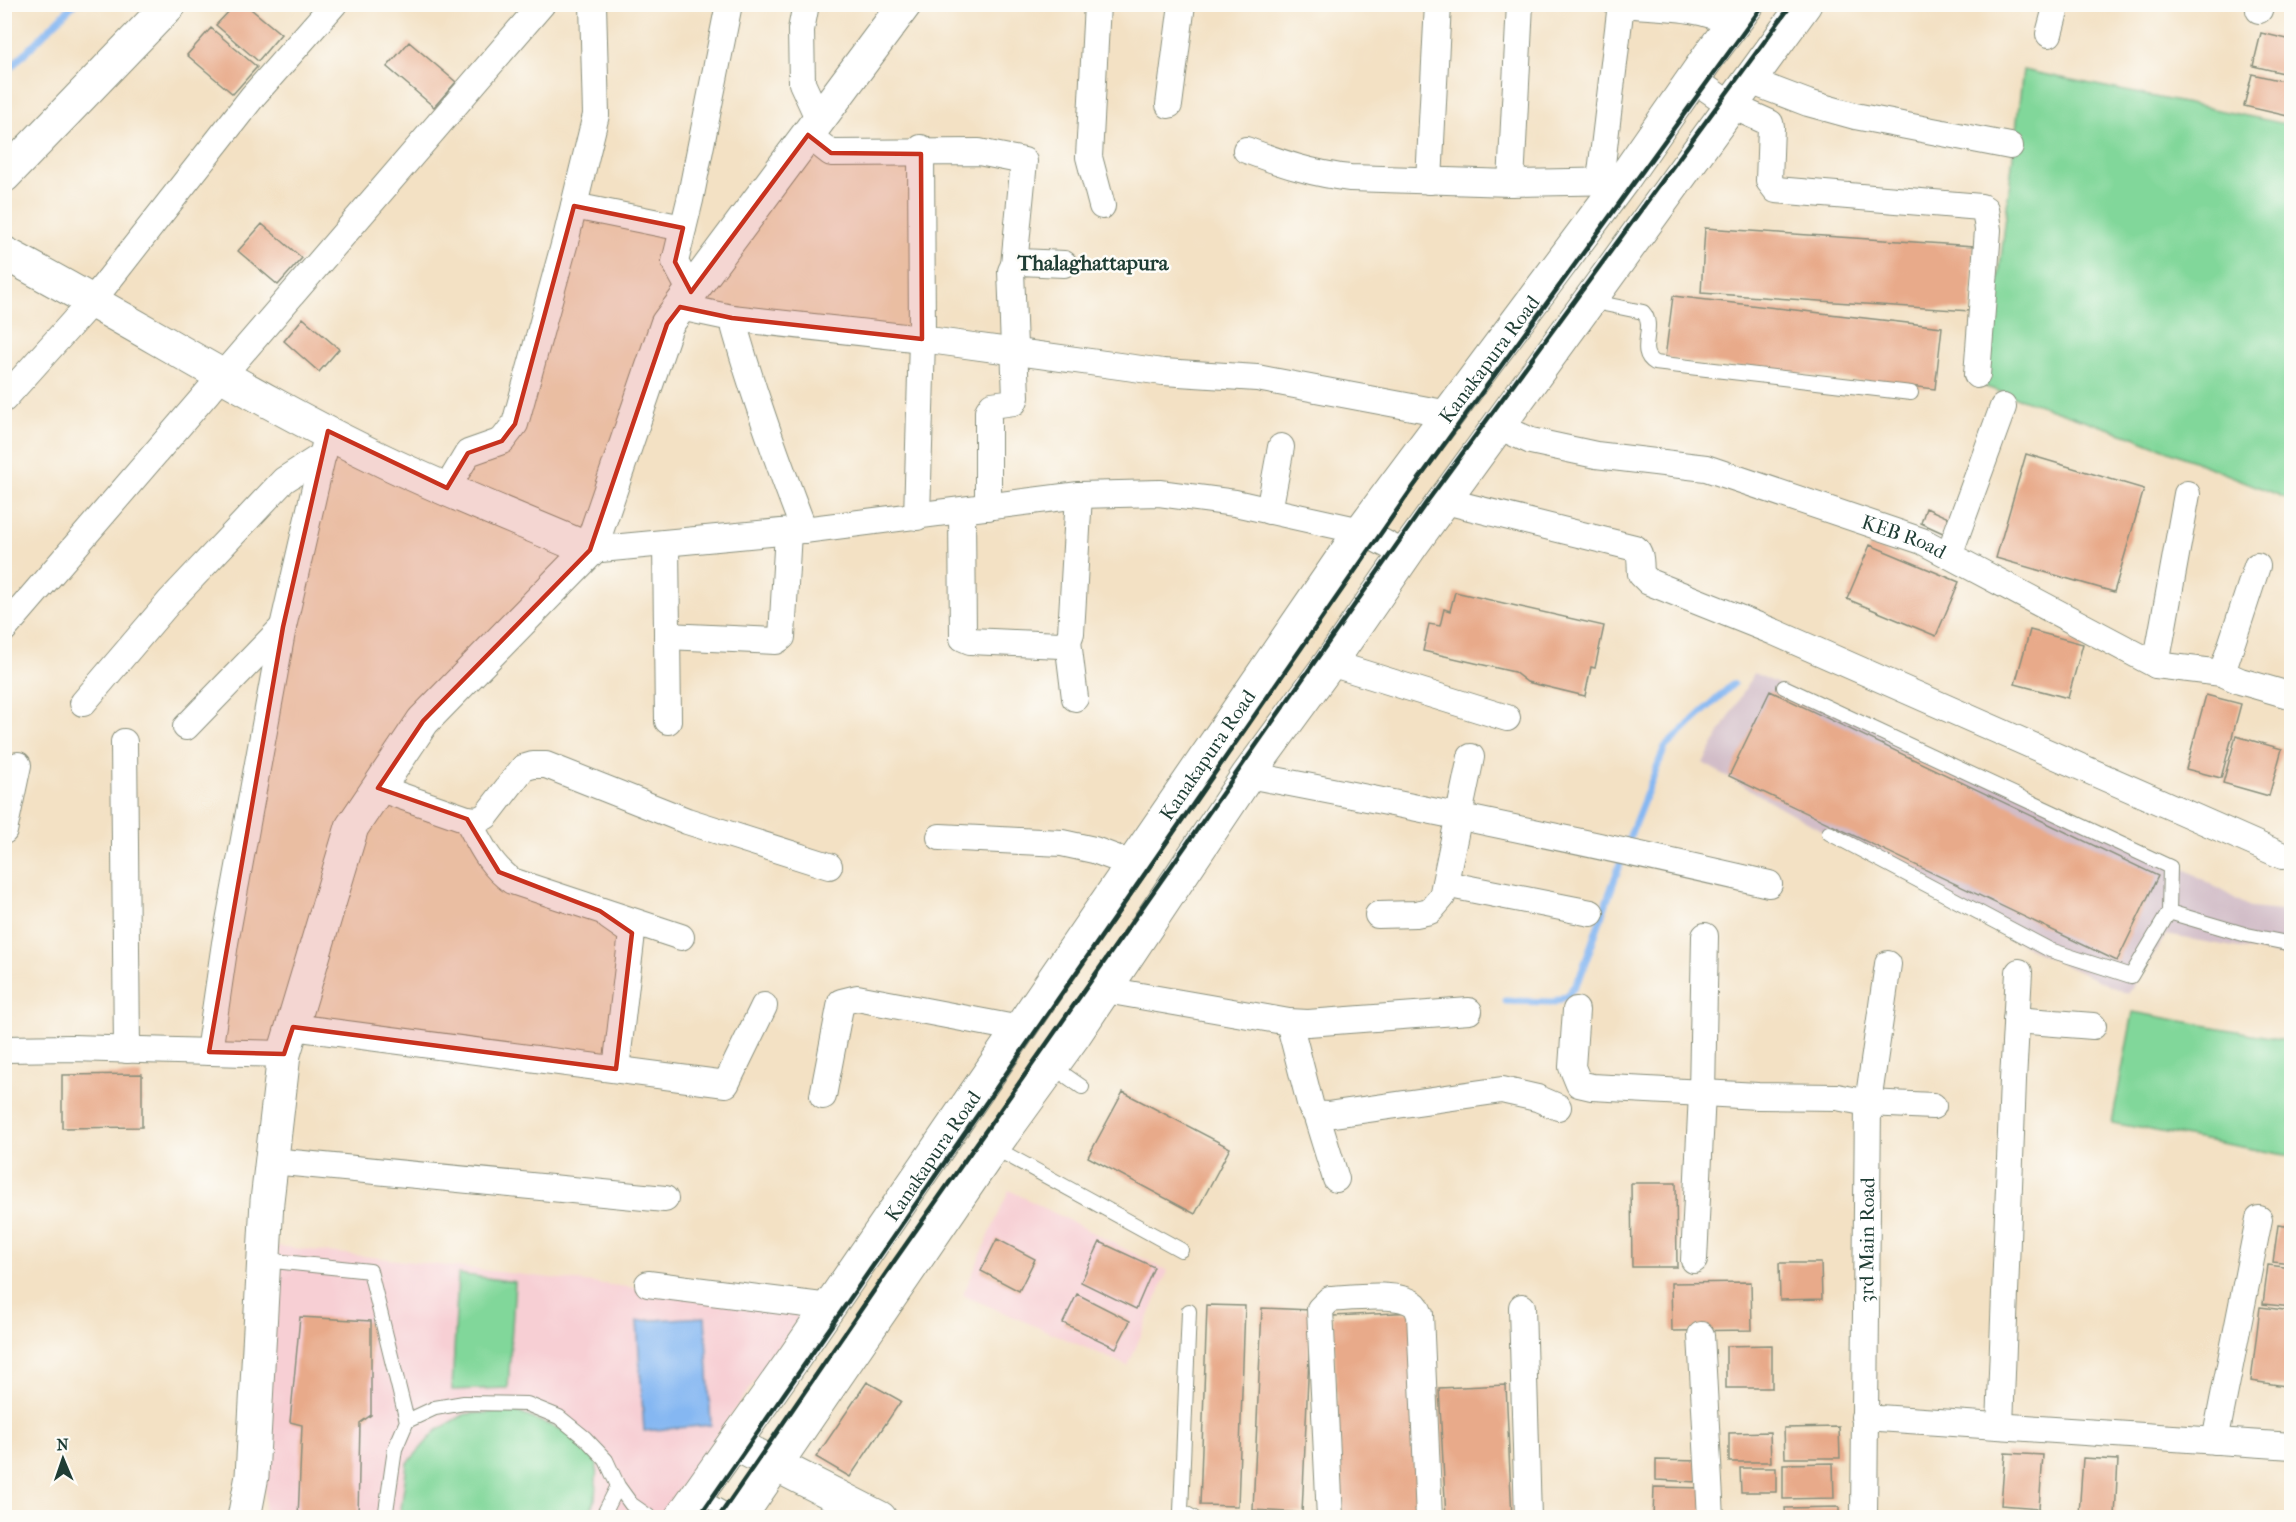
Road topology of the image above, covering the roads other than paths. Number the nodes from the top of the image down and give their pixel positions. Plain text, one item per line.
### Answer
1 (170, 4) edge
2 (334, 4) edge
3 (542, 4) edge
4 (593, 4) edge
5 (729, 4) edge
6 (806, 4) edge
7 (905, 4) edge
8 (1097, 4) edge
9 (1182, 4) edge
10 (1438, 4) edge
11 (1520, 4) edge
12 (1805, 4) edge
13 (2057, 4) edge
14 (1620, 5) edge
15 (1741, 15) edge
16 (2049, 34) dead end
17 (1693, 79) junction
18 (1741, 94) junction
19 (1169, 105) dead end
20 (814, 127) junction
21 (2010, 146) dead end
22 (1246, 150) dead end
23 (921, 151) junction
24 (4, 177) edge
25 (1430, 181) junction
26 (1611, 181) junction
27 (1511, 183) junction
28 (574, 206) junction
29 (1102, 206) dead end
30 (683, 228) junction
31 (4, 253) edge
32 (1064, 264) dead end
33 (1014, 265) junction
34 (93, 300) junction
35 (686, 300) junction
36 (1590, 301) junction
37 (732, 318) junction
38 (922, 339) junction
39 (1013, 351) junction
40 (1977, 375) dead end
41 (223, 376) junction
42 (1911, 393) dead end
43 (4, 399) edge
44 (2002, 407) dead end
45 (1449, 414) junction
46 (1498, 426) junction
47 (325, 443) junction
48 (1281, 447) dead end
49 (447, 488) junction
50 (2187, 494) dead end
51 (1079, 495) junction
52 (1444, 501) junction
53 (988, 507) junction
54 (962, 511) junction
55 (1269, 511) junction
56 (917, 517) junction
57 (796, 531) junction
58 (1361, 531) junction
59 (666, 543) junction
60 (590, 550) junction
61 (1405, 554) junction
62 (1948, 555) junction
63 (2257, 566) dead end
64 (283, 627) junction
65 (4, 629) edge
66 (667, 636) junction
67 (1068, 641) junction
68 (1330, 663) junction
69 (2156, 665) junction
70 (2222, 673) junction
71 (1784, 687) dead end
72 (2292, 696) edge
73 (1075, 698) dead end
74 (83, 703) dead end
75 (1507, 718) dead end
76 (668, 721) dead end
77 (186, 727) dead end
78 (124, 742) dead end
79 (1472, 757) dead end
80 (18, 765) dead end
81 (1248, 775) junction
82 (378, 788) junction
83 (1458, 817) junction
84 (467, 819) junction
85 (4, 831) edge
86 (1830, 833) dead end
87 (940, 837) dead end
88 (2283, 856) dead end
89 (1132, 864) junction
90 (829, 866) dead end
91 (1445, 884) junction
92 (1769, 884) dead end
93 (600, 911) junction
94 (2169, 912) junction
95 (1591, 913) dead end
96 (1378, 915) dead end
97 (1705, 936) dead end
98 (681, 937) dead end
99 (2292, 944) edge
100 (1888, 964) dead end
101 (2019, 972) dead end
102 (1106, 990) junction
103 (764, 1006) dead end
104 (1576, 1010) dead end
105 (1469, 1011) dead end
106 (2016, 1020) junction
107 (1289, 1022) junction
108 (2093, 1026) dead end
109 (1020, 1029) junction
110 (288, 1041) junction
111 (4, 1049) edge
112 (127, 1050) junction
113 (209, 1052) junction
114 (1052, 1066) junction
115 (616, 1069) junction
116 (1082, 1087) dead end
117 (1702, 1093) junction
118 (823, 1096) dead end
119 (1868, 1103) junction
120 (1933, 1106) dead end
121 (1558, 1107) dead end
122 (1316, 1114) junction
123 (993, 1147) junction
124 (272, 1161) junction
125 (1336, 1179) dead end
126 (665, 1199) dead end
127 (2259, 1220) dead end
128 (1181, 1250) dead end
129 (264, 1260) junction
130 (1695, 1260) dead end
131 (648, 1284) dead end
132 (830, 1307) junction
133 (1522, 1307) dead end
134 (1188, 1311) dead end
135 (1701, 1335) dead end
136 (1864, 1416) junction
137 (406, 1421) junction
138 (2000, 1426) junction
139 (2215, 1441) junction
140 (735, 1444) junction
141 (2292, 1446) edge
142 (775, 1464) junction
143 (618, 1486) junction
144 (689, 1506) edge
145 (244, 1518) edge
146 (385, 1518) edge
147 (602, 1518) edge
148 (651, 1518) edge
149 (739, 1518) edge
150 (880, 1518) edge
151 (1194, 1518) edge
152 (1330, 1518) edge
153 (1429, 1518) edge
154 (1528, 1518) edge
155 (1711, 1518) edge
156 (1864, 1518) edge

1 - 24 main road
2 - 34 street
3 - 41 street
4 - 28 street
5 - 30 street
6 - 20 street
7 - 20 main road
8 - 29 street
9 - 19 street
10 - 25 street
11 - 27 street
12 - 18 main road
13 - 16 street
14 - 15 street
14 - 26 street
15 - 17 main road, Kanakapura Road
17 - 18 street
17 - 26 main road, Kanakapura Road
18 - 21 street
18 - 36 main road
18 - 40 street
20 - 23 street
20 - 35 main road
22 - 25 street
23 - 33 street
23 - 38 street
25 - 27 street
26 - 27 street
26 - 45 main road, Kanakapura Road
28 - 30 street
28 - 49 street
30 - 35 street
31 - 34 main road
32 - 33 street
33 - 39 street
34 - 41 main road
34 - 43 street
35 - 37 street
35 - 60 main road
36 - 42 lane
36 - 46 main road
37 - 38 street
37 - 57 street
38 - 39 street
38 - 56 street
39 - 45 street
39 - 53 street
41 - 47 main road
41 - 65 street
44 - 62 street
45 - 58 main road, Kanakapura Road
46 - 52 main road
46 - 62 street, KEB Road
47 - 49 main road
47 - 64 street
47 - 74 street
48 - 55 street
49 - 60 main road
50 - 69 street
51 - 53 street
51 - 55 street
51 - 67 street
52 - 61 main road
52 - 88 street
53 - 54 street
54 - 56 street
54 - 67 street
55 - 58 street
56 - 57 street
57 - 59 street
57 - 66 street
58 - 61 street
58 - 89 main road, Kanakapura Road
59 - 60 street
59 - 66 street
60 - 82 main road
61 - 68 main road
62 - 69 street, KEB Road
63 - 70 street
64 - 77 street
64 - 113 street
66 - 76 street
67 - 73 street
68 - 75 street
68 - 81 main road
69 - 70 street, KEB Road
70 - 72 street, KEB Road
71 - 94 lane
78 - 112 street
79 - 83 street
80 - 85 street
81 - 83 street
81 - 102 main road
82 - 84 street
82 - 110 main road
83 - 91 street
83 - 92 street
84 - 90 street
84 - 93 street
86 - 94 lane
87 - 89 street
89 - 109 main road, Kanakapura Road
91 - 95 street
91 - 96 street
93 - 98 street
93 - 115 street
94 - 99 lane
97 - 117 street
100 - 119 street, 3rd Main Road
101 - 106 street
102 - 107 street
102 - 114 main road
103 - 115 street
104 - 117 street
105 - 107 street
106 - 108 street
106 - 138 street
107 - 122 street
109 - 118 street
109 - 132 main road, Kanakapura Road
110 - 113 street
110 - 115 street
110 - 124 main road
111 - 112 street
112 - 113 street
114 - 116 lane
114 - 123 main road
117 - 119 street
117 - 130 street
119 - 120 street
119 - 136 street, 3rd Main Road
121 - 122 street
122 - 125 street
123 - 128 lane
123 - 142 main road
124 - 126 street
124 - 129 main road
127 - 139 street
129 - 137 lane
129 - 145 main road
131 - 132 street
132 - 140 main road, Kanakapura Road
133 - 154 street
134 - 151 lane
135 - 155 street
136 - 138 street
136 - 156 street, 3rd Main Road
137 - 143 lane
137 - 146 lane
138 - 139 street
139 - 141 street
140 - 142 main road
140 - 144 main road, Kanakapura Road
142 - 149 main road
142 - 150 main road
143 - 147 lane
143 - 148 lane
144 - 149 lane
152 - 153 street

